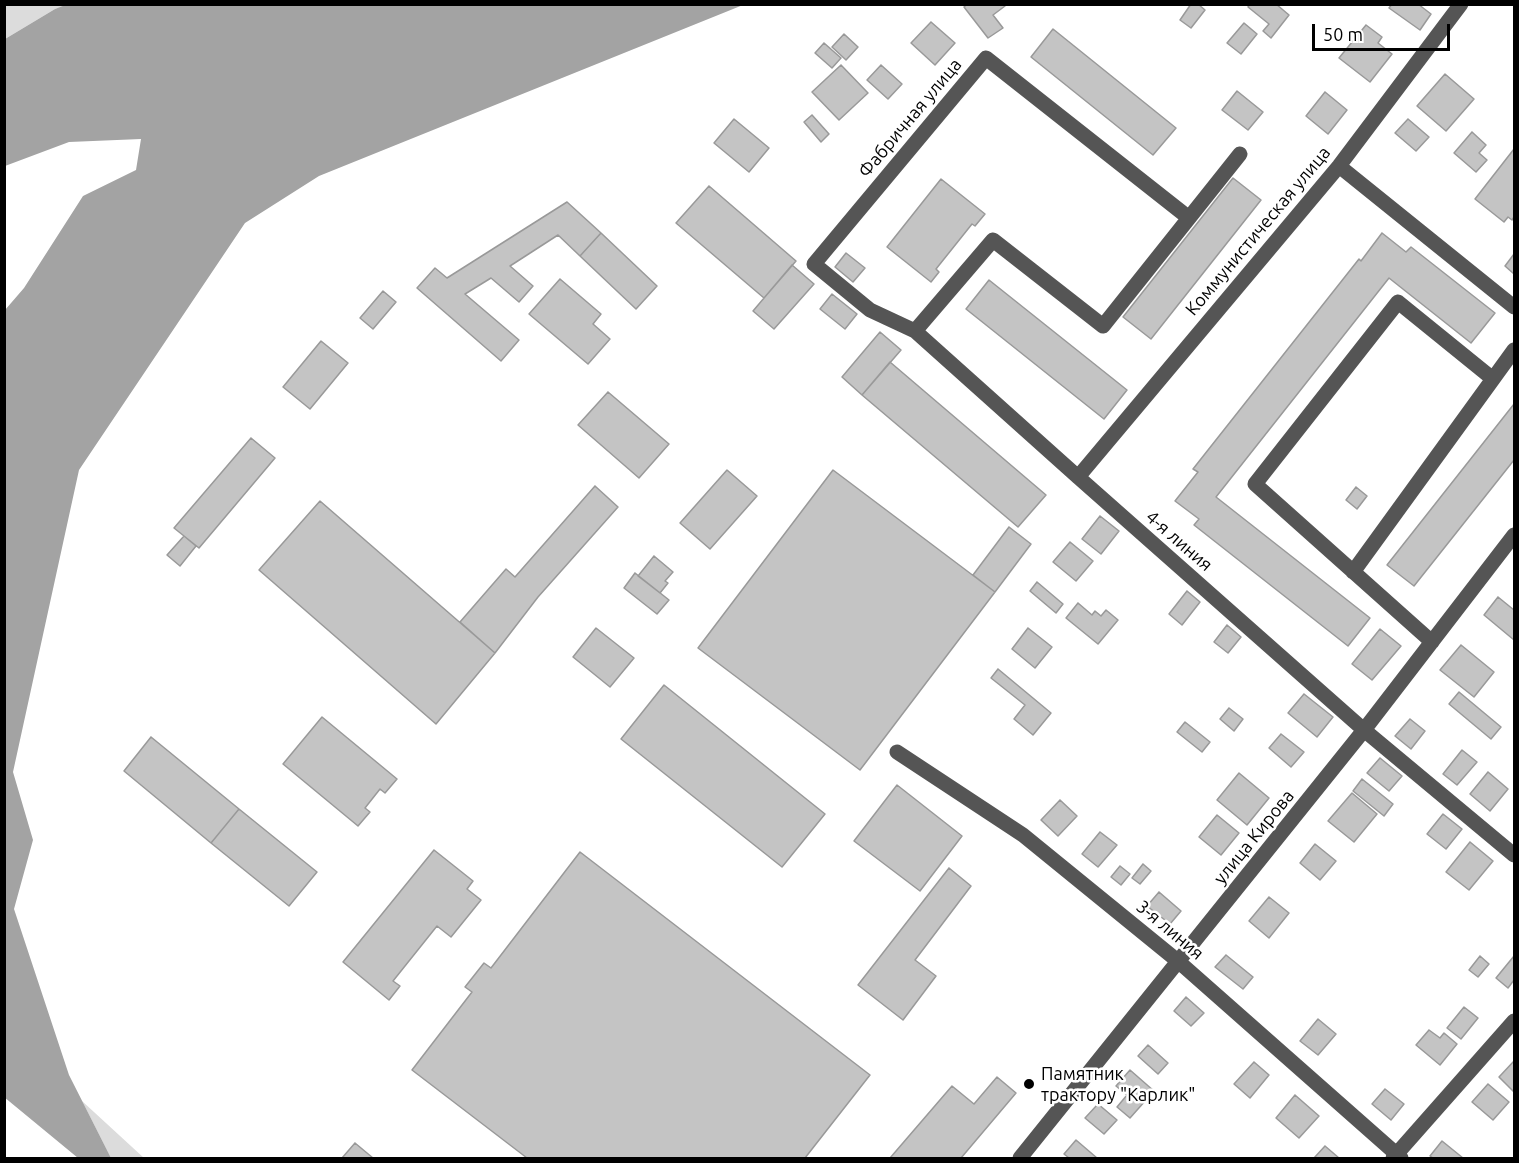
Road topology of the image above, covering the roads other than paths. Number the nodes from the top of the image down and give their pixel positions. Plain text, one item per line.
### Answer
1 (1461, 4) edge
2 (1240, 154) dead end
3 (1340, 166) junction
4 (1189, 218) junction
5 (814, 264) joint
6 (1515, 307) edge
7 (915, 330) junction
8 (1515, 350) edge
9 (1493, 379) junction
10 (1078, 477) junction
11 (1515, 536) edge
12 (1353, 572) junction
13 (1432, 642) junction
14 (1364, 730) junction
15 (897, 752) dead end
16 (1515, 855) edge
17 (1179, 962) junction
18 (1515, 1020) edge
19 (1397, 1157) edge
20 (1020, 1158) edge

1 - 3 street, Коммунистическая улица
2 - 4 street
3 - 6 street
3 - 10 street, Коммунистическая улица
4 - 5 street, Фабричная улица
4 - 7 street
5 - 7 street, 4-я линия
7 - 10 street, 4-я линия
8 - 9 street
9 - 12 street
9 - 12 street
10 - 14 street, 4-я линия
11 - 13 street, улица Кирова
12 - 13 street
13 - 14 street, улица Кирова
14 - 16 street, 4-я линия
14 - 17 street, улица Кирова
15 - 17 street, 3-я линия
17 - 19 street, 3-я линия
17 - 20 street, улица Кирова
18 - 19 street

